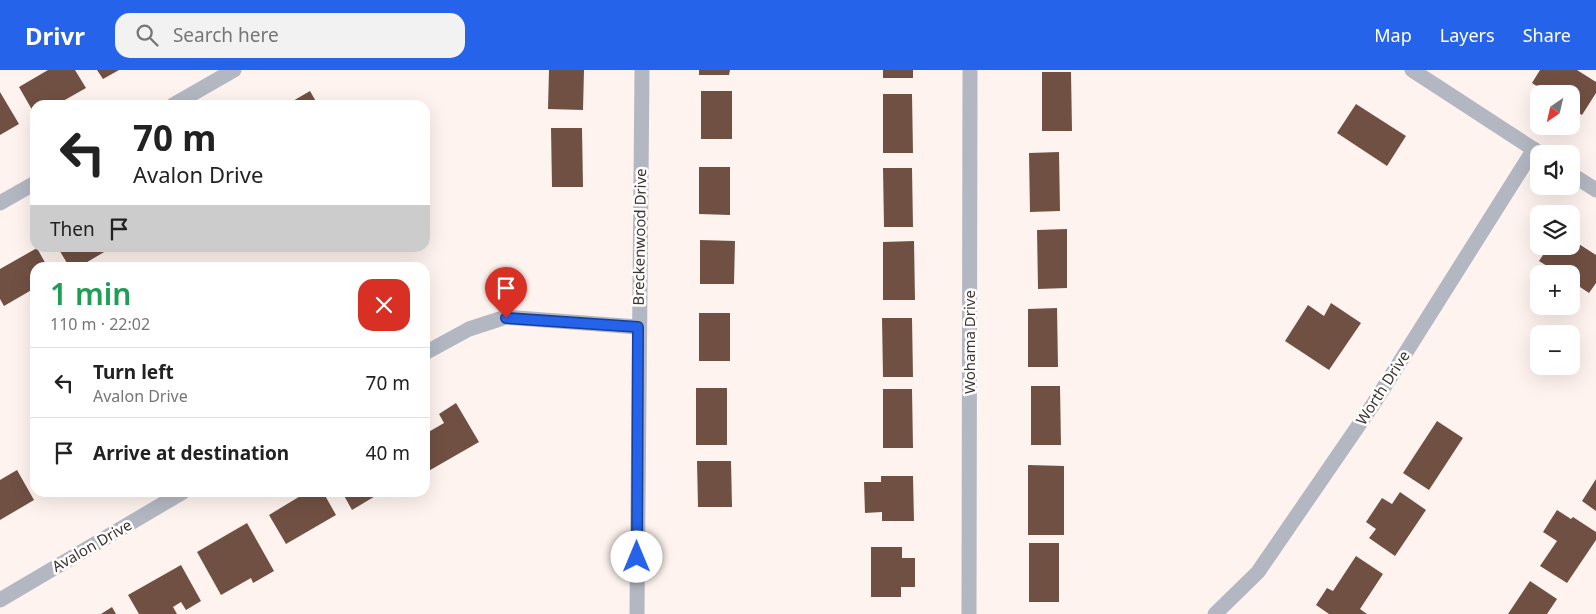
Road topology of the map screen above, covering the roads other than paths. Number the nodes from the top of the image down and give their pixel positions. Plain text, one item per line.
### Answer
1 (234, 70) edge
2 (642, 70) edge
3 (970, 70) edge
4 (1412, 70) edge
5 (182, 100) edge
6 (1530, 146) edge
7 (1530, 163) edge
8 (1580, 180) edge
9 (30, 186) edge
10 (1596, 190) edge
11 (0, 203) edge
12 (638, 327) junction
13 (430, 350) edge
14 (175, 497) edge
15 (0, 600) edge
16 (636, 614) edge
17 (969, 614) edge
18 (1215, 614) edge

1 - 5 street
2 - 12 street, Breckenwood Drive
3 - 17 street, Wohama Drive
4 - 6 street
7 - 18 street, Worth Drive
8 - 10 street
9 - 11 street
12 - 13 street
12 - 16 street, Breckenwood Drive
14 - 15 street, Avalon Drive

